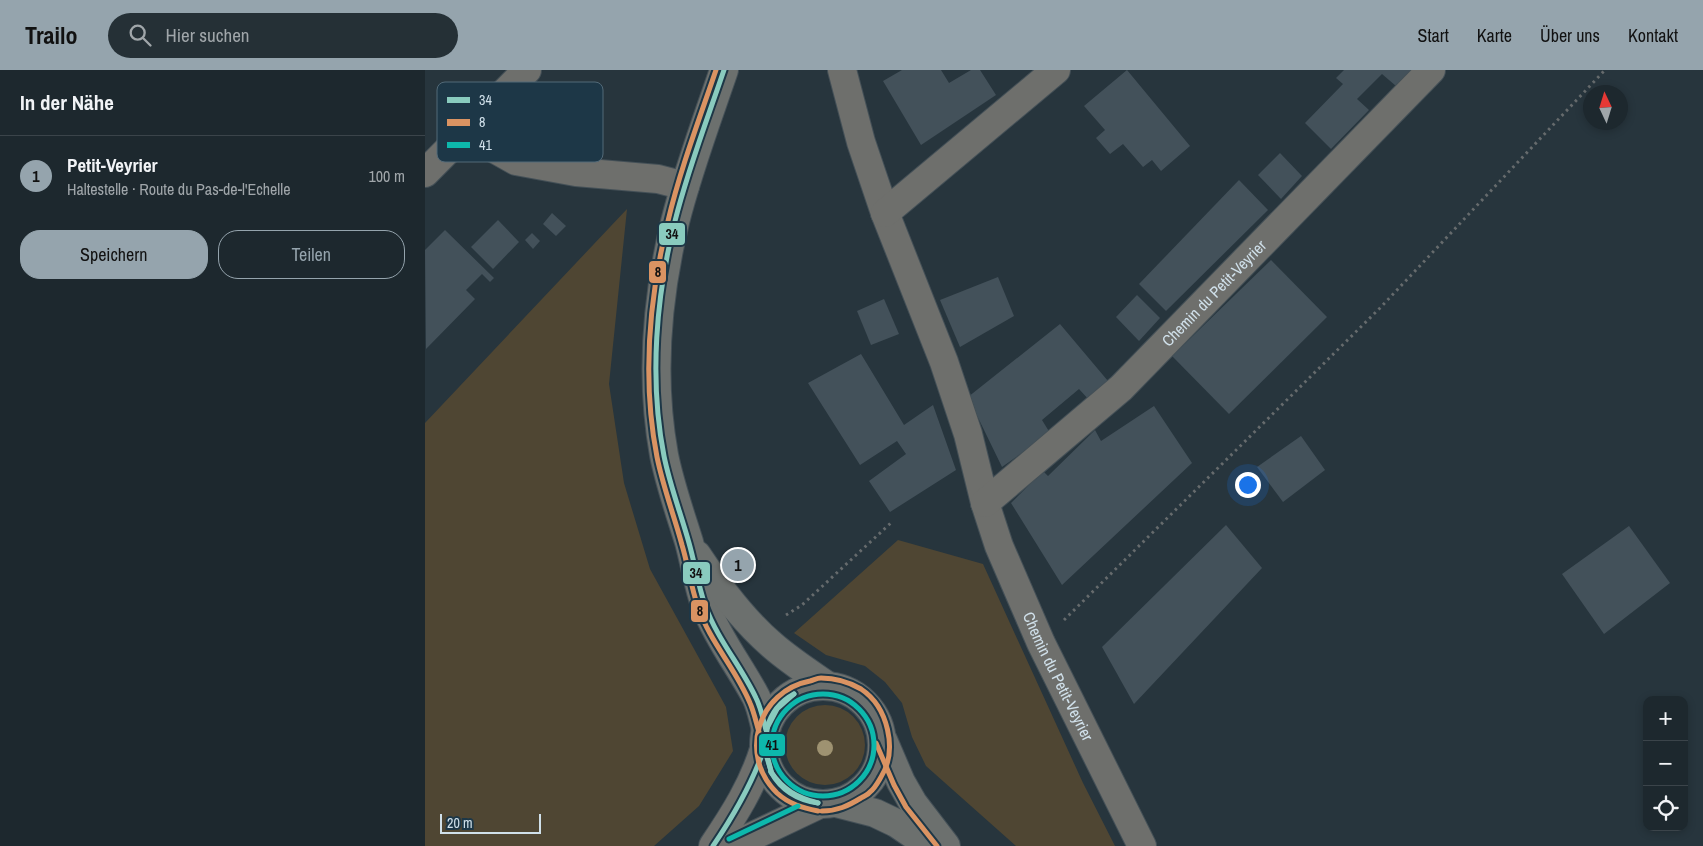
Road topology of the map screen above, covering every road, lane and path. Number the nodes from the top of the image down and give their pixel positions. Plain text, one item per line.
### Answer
1 (527, 70) edge
2 (724, 70) edge
3 (842, 70) edge
4 (1056, 70) edge
5 (1431, 70) edge
6 (1605, 70) edge
7 (515, 82) edge
8 (437, 161) edge
9 (521, 162) edge
10 (425, 173) edge
11 (685, 186) junction
12 (885, 213) junction
13 (985, 503) junction
14 (893, 521) dead end
15 (689, 544) junction
16 (782, 617) dead end
17 (1041, 643) junction
18 (829, 686) junction
19 (765, 739) junction
20 (883, 740) junction
21 (828, 804) junction
22 (713, 846) edge
23 (732, 846) edge
24 (931, 846) edge
25 (946, 846) edge
26 (1142, 846) edge

1 - 7 street
2 - 11 main road
3 - 12 street, Chemin du Petit-Veyrier
4 - 12 street
5 - 13 street, Chemin du Petit-Veyrier
6 - 17 path
8 - 10 street
9 - 11 street
11 - 15 main road
12 - 13 street, Chemin du Petit-Veyrier
13 - 17 street, Chemin du Petit-Veyrier
14 - 16 path
15 - 18 main road
15 - 19 main road
17 - 26 street, Chemin du Petit-Veyrier
18 - 19 main road
18 - 20 main road
19 - 21 main road
19 - 22 street
20 - 21 main road
20 - 25 main road
21 - 23 street
21 - 24 main road

